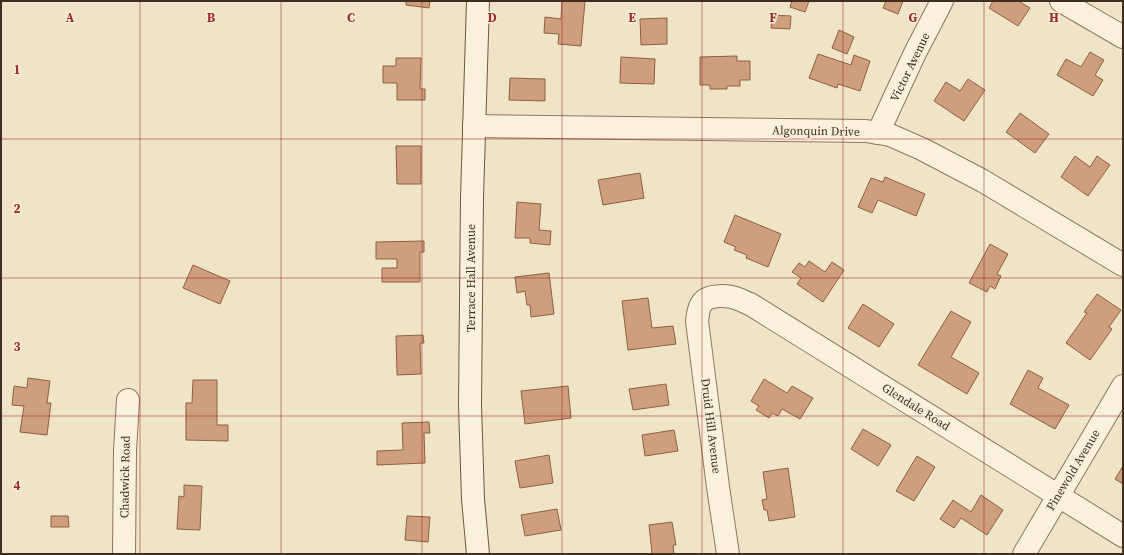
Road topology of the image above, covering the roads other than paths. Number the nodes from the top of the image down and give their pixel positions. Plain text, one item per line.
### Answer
1 (478, 1) edge
2 (942, 1) edge
3 (1061, 1) edge
4 (1123, 36) edge
5 (474, 126) junction
6 (878, 133) junction
7 (1123, 265) edge
8 (705, 300) joint
9 (1123, 386) edge
10 (128, 400) dead end
11 (1058, 495) junction
12 (1123, 536) edge
13 (124, 554) edge
14 (478, 554) edge
15 (728, 554) edge
16 (1024, 554) edge

1 - 5 street, Terrace Hall Avenue
2 - 6 street, Victor Avenue
3 - 4 street
5 - 6 street, Algonquin Drive
5 - 14 street, Terrace Hall Avenue
6 - 7 street, Algonquin Drive
8 - 11 street, Glendale Road
8 - 15 street, Druid Hill Avenue
9 - 11 street, Pinewold Avenue
10 - 13 street, Chadwick Road
11 - 12 street, Glendale Road
11 - 16 street, Pinewold Avenue

